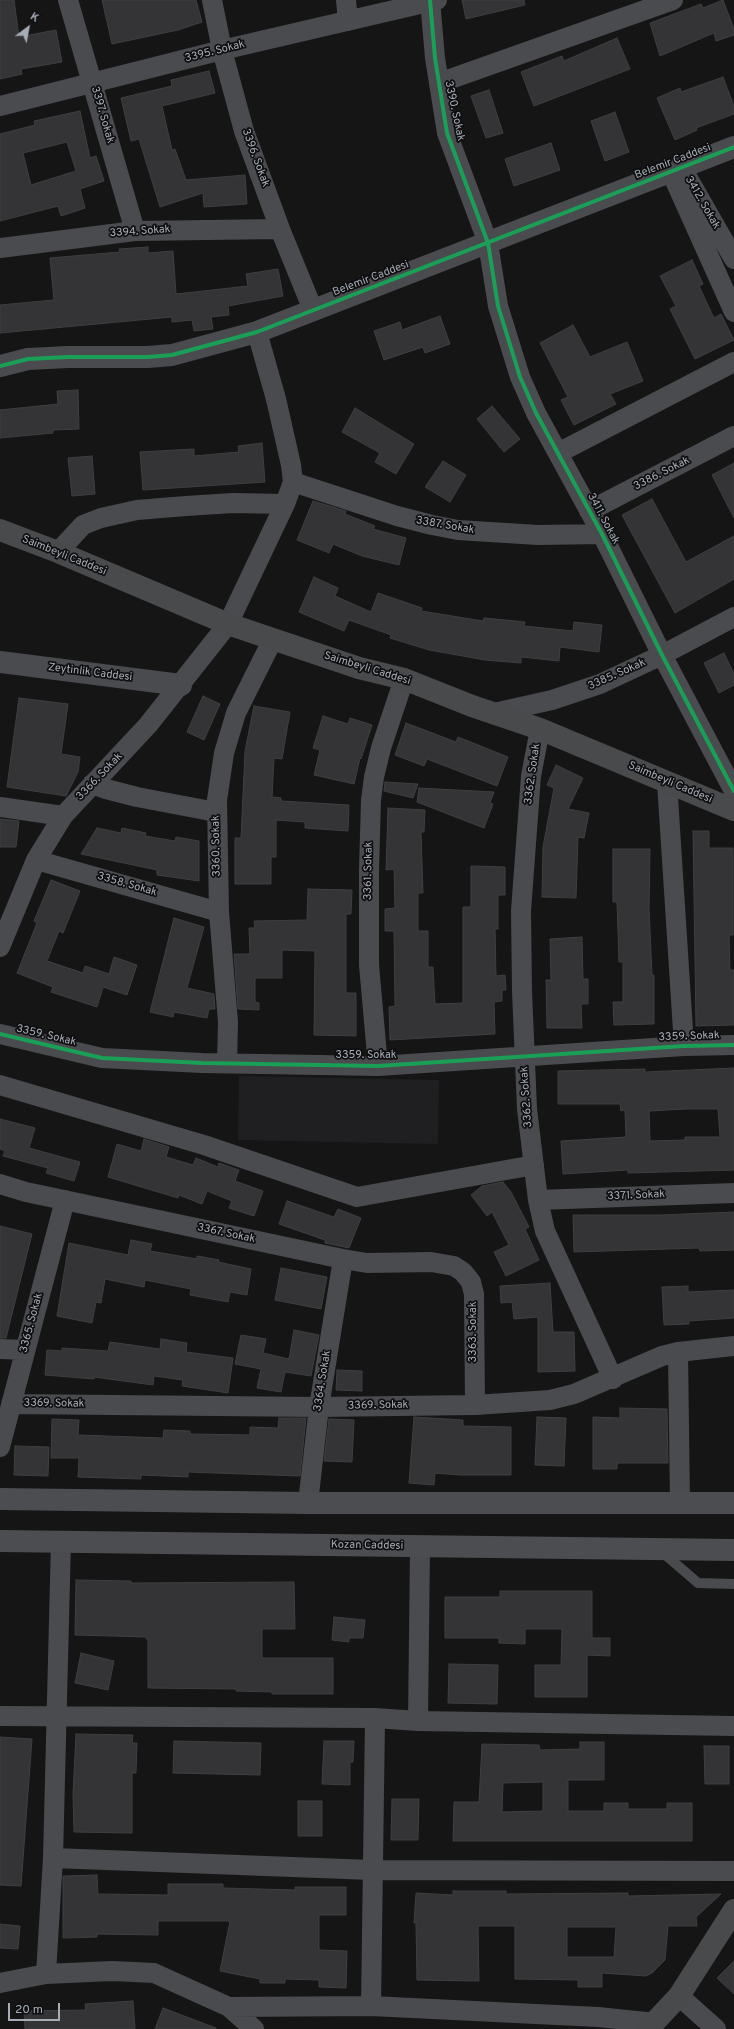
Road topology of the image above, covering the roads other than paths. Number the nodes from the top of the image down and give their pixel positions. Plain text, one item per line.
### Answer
1 (68, 0) edge
2 (212, 0) edge
3 (346, 0) edge
4 (673, 0) edge
5 (433, 1) edge
6 (348, 21) junction
7 (222, 50) junction
8 (93, 83) junction
9 (439, 83) junction
10 (0, 106) edge
11 (734, 147) edge
12 (677, 170) junction
13 (280, 228) junction
14 (135, 231) junction
15 (488, 243) junction
16 (0, 248) edge
17 (734, 259) edge
18 (313, 310) junction
19 (734, 312) edge
20 (257, 332) junction
21 (734, 362) edge
22 (0, 366) edge
23 (734, 436) edge
24 (558, 453) junction
25 (293, 482) junction
26 (285, 504) junction
27 (589, 511) junction
28 (0, 530) edge
29 (602, 534) junction
30 (58, 552) junction
31 (734, 617) edge
32 (228, 624) junction
33 (273, 639) junction
34 (662, 655) junction
35 (0, 662) edge
36 (404, 679) junction
37 (181, 685) junction
38 (494, 713) junction
39 (540, 729) junction
40 (667, 782) junction
41 (92, 784) junction
42 (734, 791) edge
43 (0, 807) edge
44 (734, 810) edge
45 (216, 812) junction
46 (63, 816) junction
47 (36, 860) junction
48 (219, 912) junction
49 (0, 947) edge
50 (0, 1034) edge
51 (734, 1044) edge
52 (684, 1046) junction
53 (524, 1056) junction
54 (227, 1063) junction
55 (378, 1066) junction
56 (0, 1085) edge
57 (534, 1165) junction
58 (0, 1184) edge
59 (734, 1193) edge
60 (65, 1200) junction
61 (538, 1200) junction
62 (343, 1259) junction
63 (454, 1266) joint
64 (734, 1346) edge
65 (0, 1348) edge
66 (25, 1350) junction
67 (678, 1352) junction
68 (613, 1379) junction
69 (11, 1404) junction
70 (475, 1405) junction
71 (319, 1407) junction
72 (0, 1447) edge
73 (0, 1499) edge
74 (308, 1503) junction
75 (680, 1504) junction
76 (734, 1504) edge
77 (0, 1541) edge
78 (62, 1541) junction
79 (420, 1547) junction
80 (658, 1550) junction
81 (734, 1550) edge
82 (734, 1584) edge
83 (58, 1715) junction
84 (0, 1716) edge
85 (375, 1718) junction
86 (418, 1721) junction
87 (734, 1726) edge
88 (53, 1858) junction
89 (372, 1870) junction
90 (734, 1871) edge
91 (734, 1910) edge
92 (46, 1974) junction
93 (0, 1983) edge
94 (679, 1996) junction
95 (371, 2006) junction
96 (229, 2008) junction
97 (652, 2026) edge
98 (254, 2029) edge
99 (716, 2029) edge

1 - 8 street, 3397. Sokak
2 - 7 street, 3396. Sokak
3 - 6 street
4 - 9 street
5 - 6 street, 3395. Sokak
5 - 9 street, 3390. Sokak
6 - 7 street, 3395. Sokak
7 - 8 street, 3395. Sokak
7 - 13 street, 3396. Sokak
8 - 10 street, 3395. Sokak
8 - 14 street, 3397. Sokak
9 - 15 street, 3390. Sokak
11 - 12 street, Belemir Caddesi
12 - 15 street, Belemir Caddesi
12 - 17 street, 3412. Sokak
12 - 19 street
13 - 14 street, 3394. Sokak
13 - 18 street, 3396. Sokak
14 - 16 street, 3394. Sokak
15 - 18 street, Belemir Caddesi
15 - 24 street, 3411. Sokak
18 - 20 street, Belemir Caddesi
20 - 22 street, Belemir Caddesi
20 - 25 street
21 - 24 street
23 - 27 street, 3386. Sokak
24 - 27 street, 3411. Sokak
25 - 26 street, 3366. Sokak
25 - 29 street, 3387. Sokak
26 - 30 street
26 - 32 street, 3366. Sokak
27 - 29 street, 3411. Sokak
28 - 30 main road, Saimbeyli Caddesi
29 - 34 street, 3411. Sokak
30 - 32 main road, Saimbeyli Caddesi
31 - 34 street, 3385. Sokak
32 - 33 main road, Saimbeyli Caddesi
32 - 37 street, 3366. Sokak
33 - 36 main road, Saimbeyli Caddesi
33 - 45 street, 3360. Sokak
34 - 38 street, 3385. Sokak
34 - 42 street, 3411. Sokak
35 - 37 street, Zeytinlik Caddesi
36 - 38 main road, Saimbeyli Caddesi
36 - 55 street, 3361. Sokak
37 - 41 street, 3366. Sokak
38 - 39 main road, Saimbeyli Caddesi
39 - 40 main road, Saimbeyli Caddesi
39 - 53 street, 3362. Sokak
40 - 44 main road, Saimbeyli Caddesi
40 - 52 street
41 - 45 street
41 - 46 street, 3366. Sokak
43 - 46 street
45 - 48 street, 3360. Sokak
46 - 47 street, 3366. Sokak
47 - 48 street, 3358. Sokak
47 - 49 street, 3366. Sokak
48 - 54 street, 3360. Sokak
50 - 54 street, 3359. Sokak
51 - 52 street, 3359. Sokak
52 - 53 street, 3359. Sokak
53 - 55 street, 3359. Sokak
53 - 57 street, 3362. Sokak
54 - 55 street, 3359. Sokak
56 - 57 street
57 - 61 street, 3362. Sokak
58 - 60 street, 3367. Sokak
59 - 61 street, 3371. Sokak
60 - 62 street, 3367. Sokak
60 - 66 street, 3365. Sokak
61 - 68 street, 3362. Sokak
62 - 63 street, 3367. Sokak
62 - 71 street, 3364. Sokak
63 - 70 street, 3363. Sokak
64 - 67 street, 3369. Sokak
65 - 66 street
66 - 69 street, 3365. Sokak
67 - 68 street, 3369. Sokak
67 - 75 street
68 - 70 street, 3369. Sokak
69 - 71 street, 3369. Sokak
69 - 72 street, 3365. Sokak
70 - 71 street, 3369. Sokak
71 - 74 street, 3364. Sokak
73 - 74 highway
74 - 75 highway
75 - 76 highway
77 - 78 highway, Kozan Caddesi
78 - 79 highway, Kozan Caddesi
78 - 83 street
79 - 80 highway, Kozan Caddesi
79 - 86 street
80 - 81 highway, Kozan Caddesi
80 - 82 lane
83 - 84 street
83 - 85 street
83 - 88 street
85 - 86 street
85 - 89 street
86 - 87 street
88 - 89 street
88 - 92 street
89 - 90 street
89 - 95 street
91 - 94 main road
92 - 93 street
92 - 96 street
94 - 97 main road
94 - 99 street
95 - 96 street
95 - 97 street
96 - 98 street

